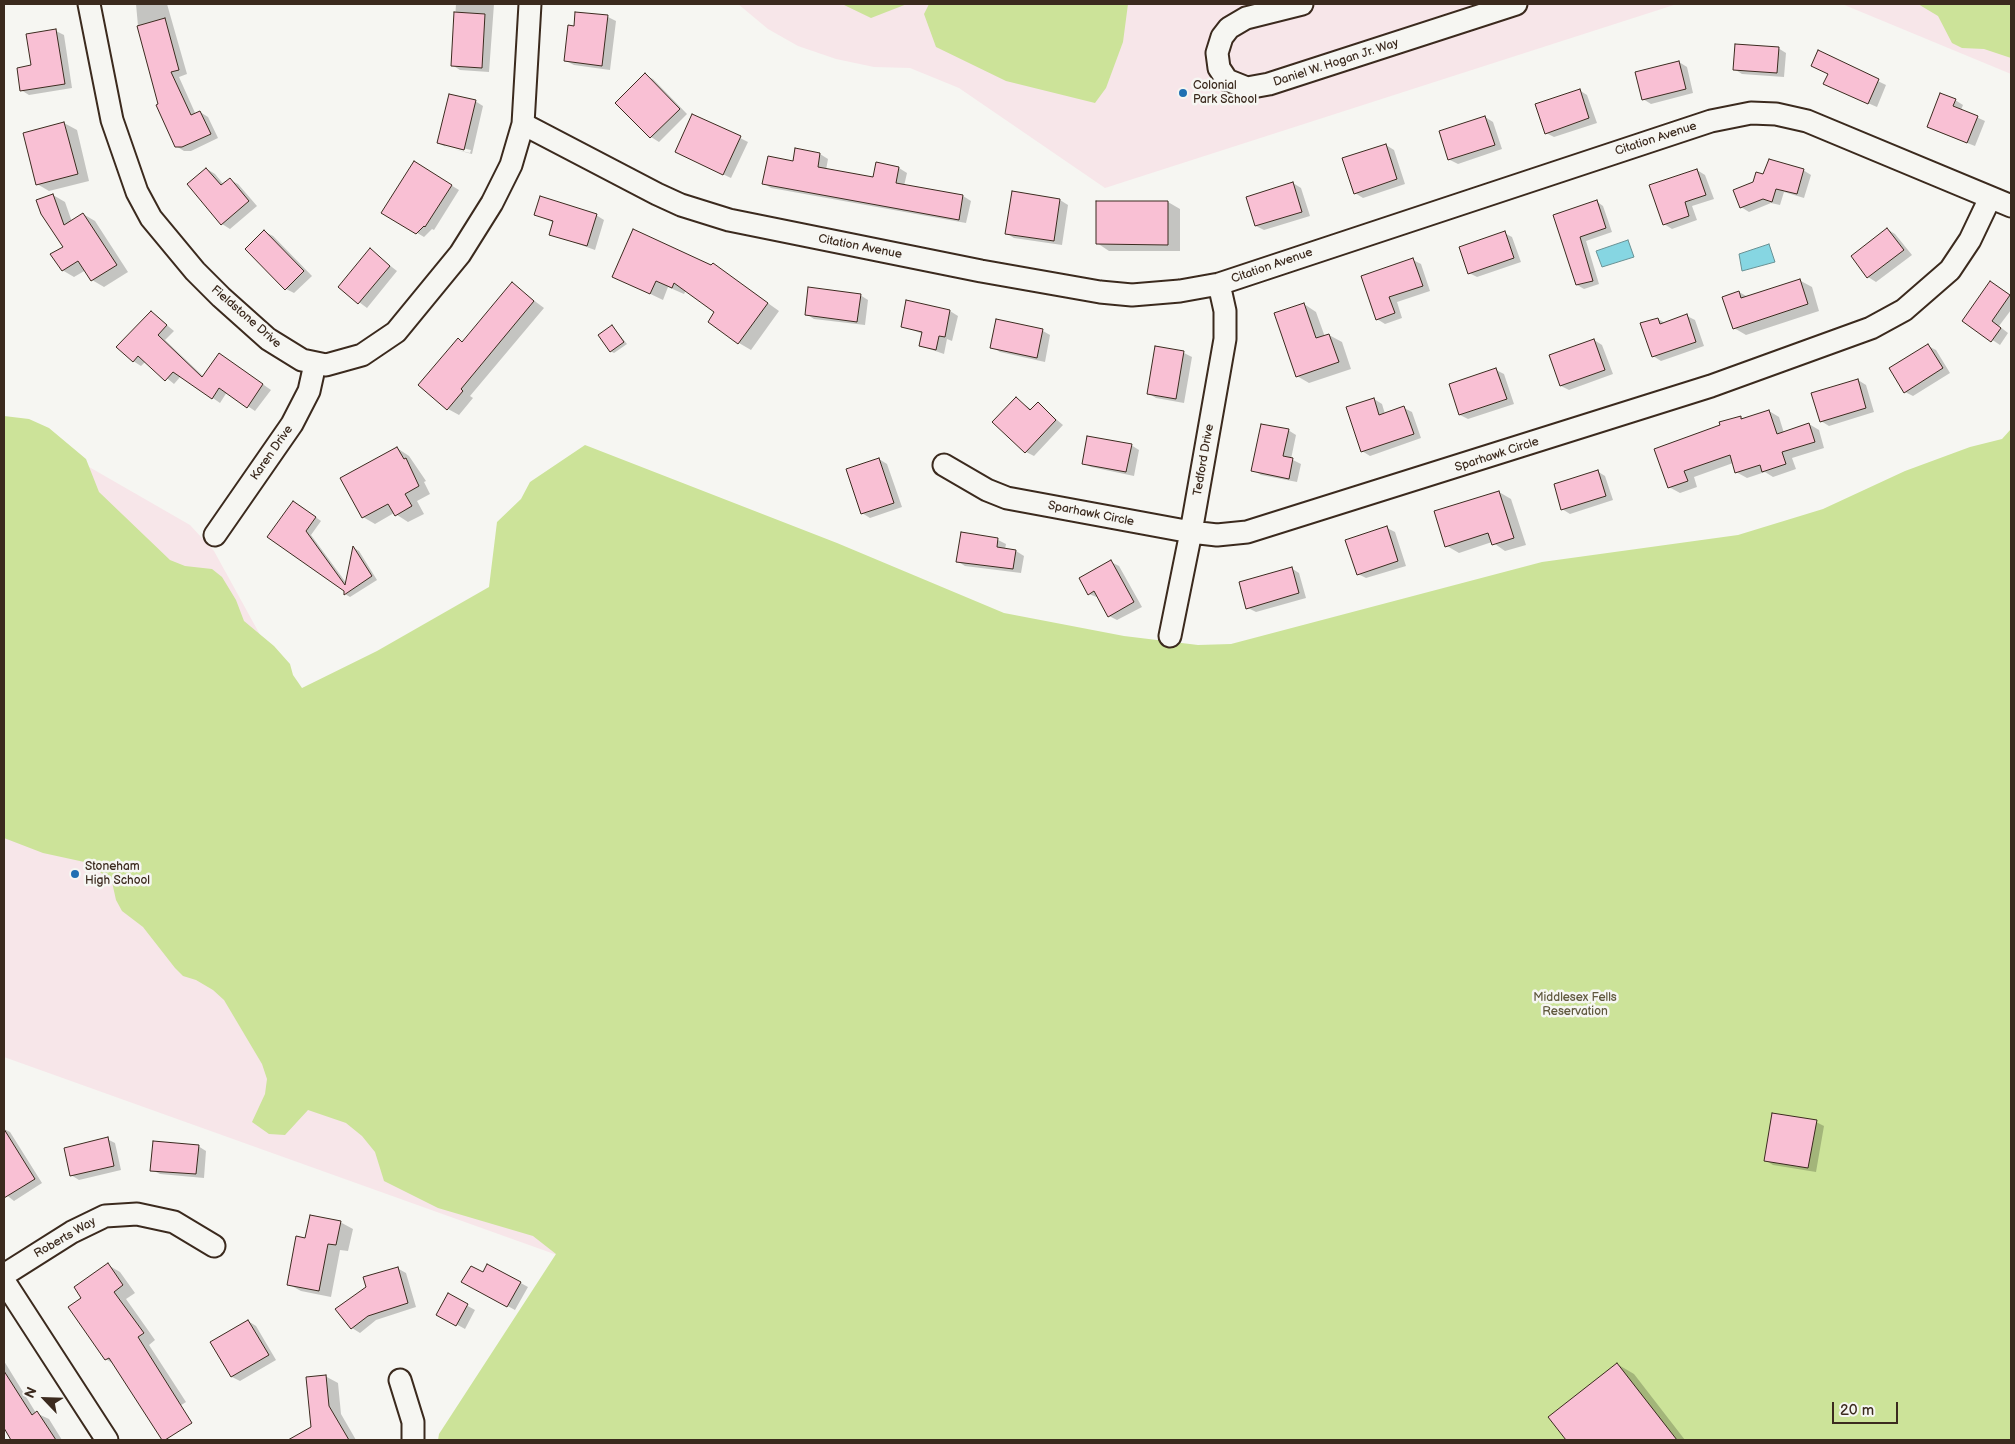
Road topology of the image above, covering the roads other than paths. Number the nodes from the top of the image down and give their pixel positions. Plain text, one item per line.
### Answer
1 (89, 4) edge
2 (530, 4) edge
3 (1302, 4) edge
4 (1516, 4) edge
5 (523, 124) junction
6 (1990, 198) junction
7 (2011, 206) edge
8 (1219, 284) junction
9 (315, 364) junction
10 (944, 465) dead end
11 (1191, 532) junction
12 (215, 535) dead end
13 (1170, 636) dead end
14 (214, 1246) dead end
15 (4, 1275) edge
16 (4, 1281) edge
17 (400, 1380) dead end
18 (107, 1440) edge
19 (413, 1440) edge

1 - 9 street, Fieldstone Drive
2 - 5 street, Fieldstone Drive
3 - 4 street, Daniel W. Hogan Jr. Way
5 - 8 street, Citation Avenue
5 - 9 street, Fieldstone Drive
6 - 7 street, Citation Avenue
6 - 8 street, Citation Avenue
6 - 11 street, Sparhawk Circle
8 - 11 street, Tedford Drive
9 - 12 street, Karen Drive
10 - 11 street, Sparhawk Circle
11 - 13 street, Tedford Drive
14 - 15 street, Roberts Way
16 - 18 street
17 - 19 street

